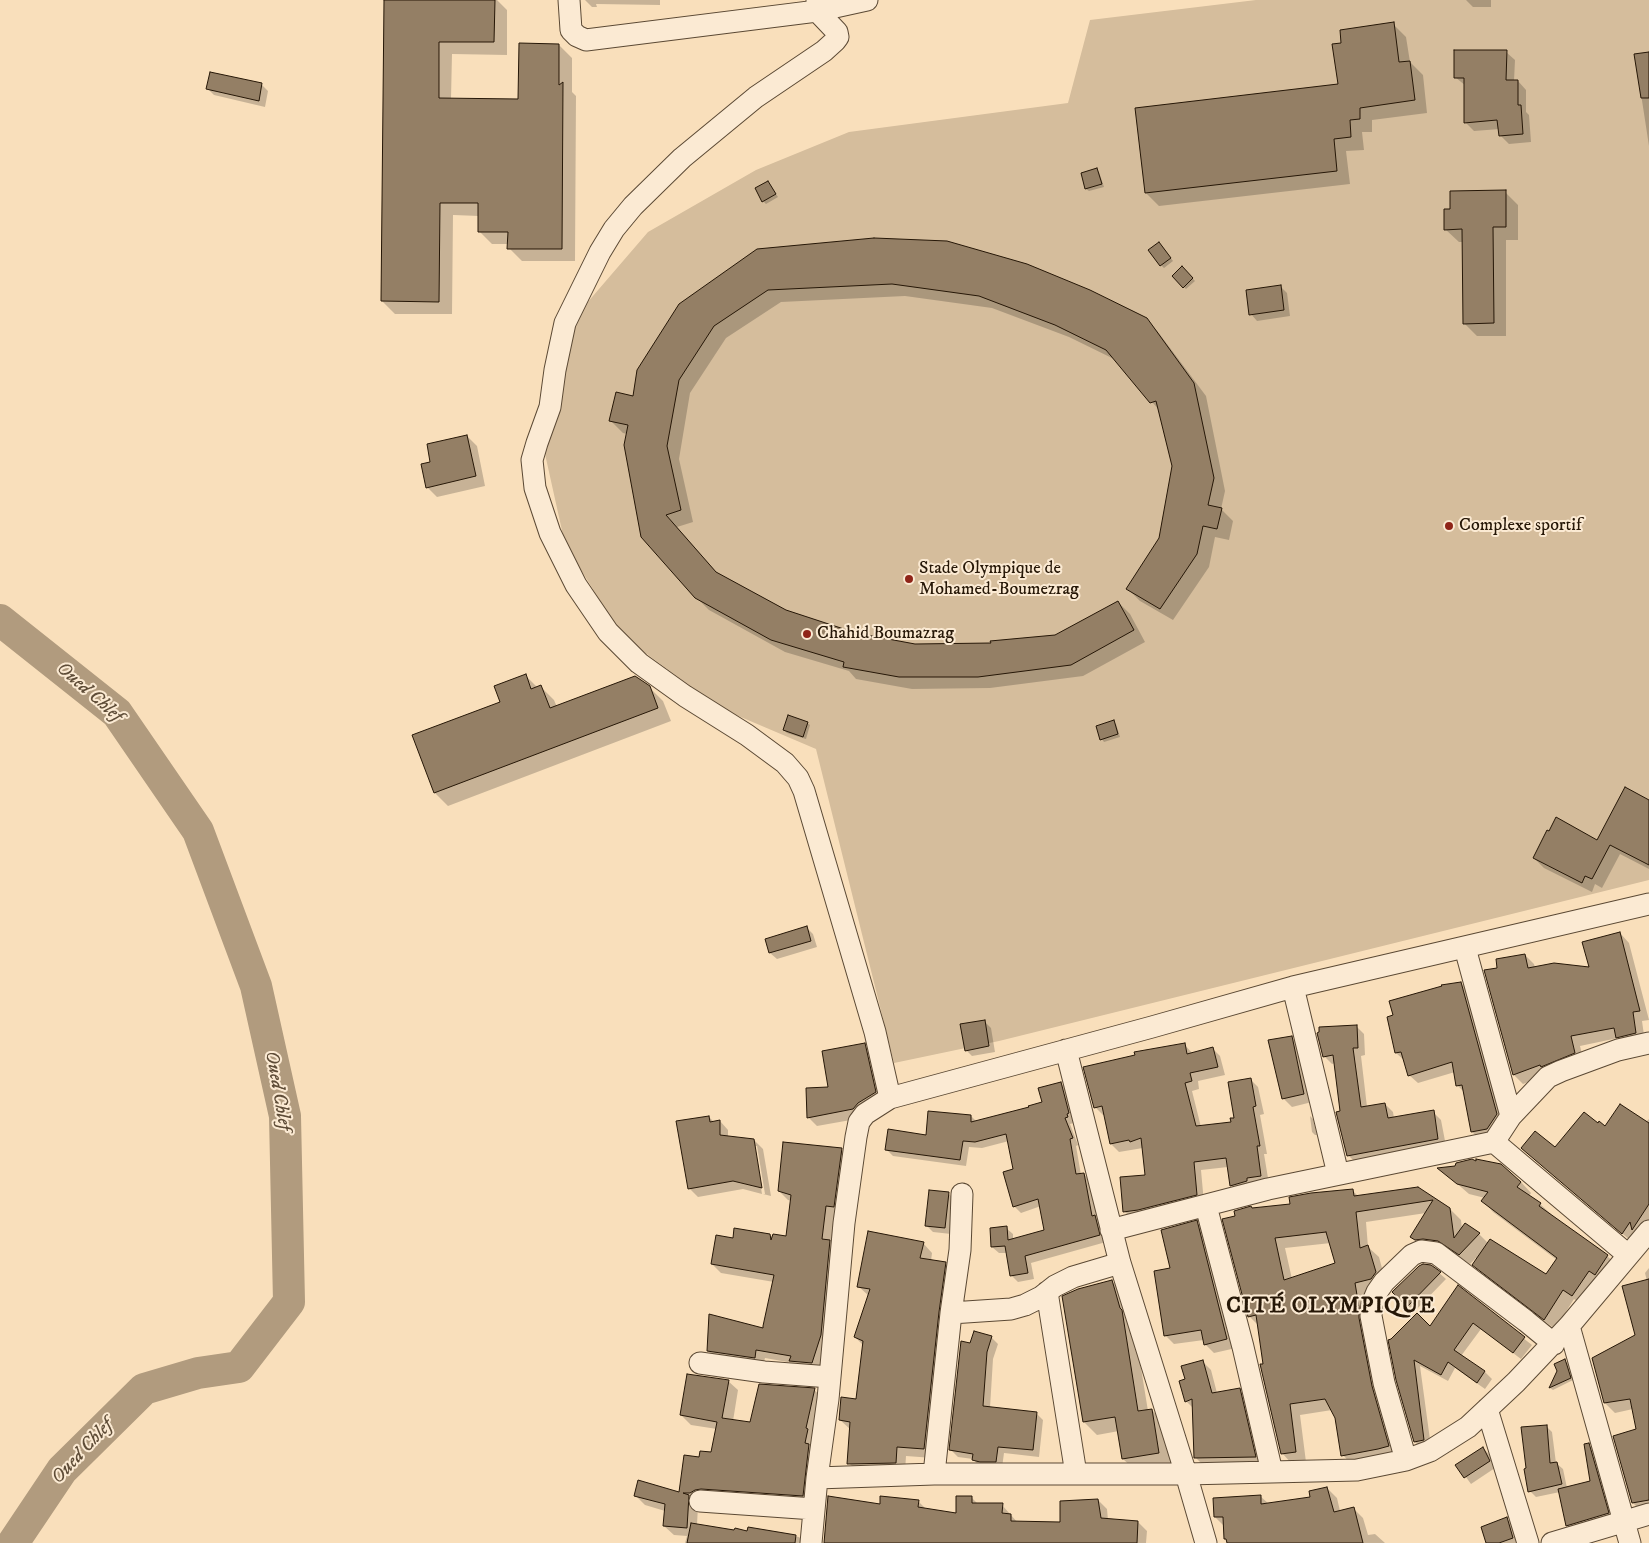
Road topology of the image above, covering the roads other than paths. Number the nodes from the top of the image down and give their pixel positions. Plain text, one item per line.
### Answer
1 (569, 0) edge
2 (867, 0) edge
3 (817, 6) edge
4 (1649, 904) edge
5 (1465, 948) junction
6 (1293, 987) junction
7 (1649, 1043) edge
8 (1066, 1050) junction
9 (890, 1098) junction
10 (1511, 1116) junction
11 (1494, 1142) junction
12 (1338, 1174) junction
13 (962, 1194) dead end
14 (1206, 1206) junction
15 (1111, 1230) junction
16 (1649, 1231) edge
17 (1628, 1255) junction
18 (1120, 1263) junction
19 (1047, 1292) junction
20 (951, 1313) junction
21 (1569, 1326) junction
22 (1554, 1344) junction
23 (700, 1363) dead end
24 (830, 1377) junction
25 (1488, 1409) junction
26 (1406, 1460) junction
27 (1272, 1472) junction
28 (934, 1474) junction
29 (1076, 1474) junction
30 (1186, 1474) junction
31 (817, 1478) junction
32 (700, 1501) dead end
33 (814, 1509) junction
34 (1649, 1514) edge
35 (1625, 1520) junction
36 (811, 1543) edge
37 (1206, 1543) edge
38 (1528, 1543) edge
39 (1552, 1543) edge
40 (1630, 1543) edge

1 - 3 street
2 - 3 street
3 - 9 street
4 - 5 street
5 - 6 street
5 - 10 street
6 - 8 street
6 - 12 street
7 - 10 street
8 - 9 street
8 - 15 street
9 - 24 street
10 - 11 street
11 - 12 street
11 - 17 street
12 - 14 street
13 - 20 street
14 - 15 street
14 - 27 street
15 - 18 street
16 - 17 street
17 - 21 street
18 - 19 street
18 - 30 street
19 - 20 street
19 - 29 street
20 - 28 street
21 - 22 street
21 - 35 street
22 - 25 street
22 - 26 street
23 - 24 street
24 - 31 street
25 - 26 street
25 - 38 street
26 - 27 street
27 - 30 street
28 - 29 street
28 - 31 street
29 - 30 street
30 - 37 street
31 - 33 street
32 - 33 street
33 - 36 street
34 - 35 street
35 - 39 street
35 - 40 street

